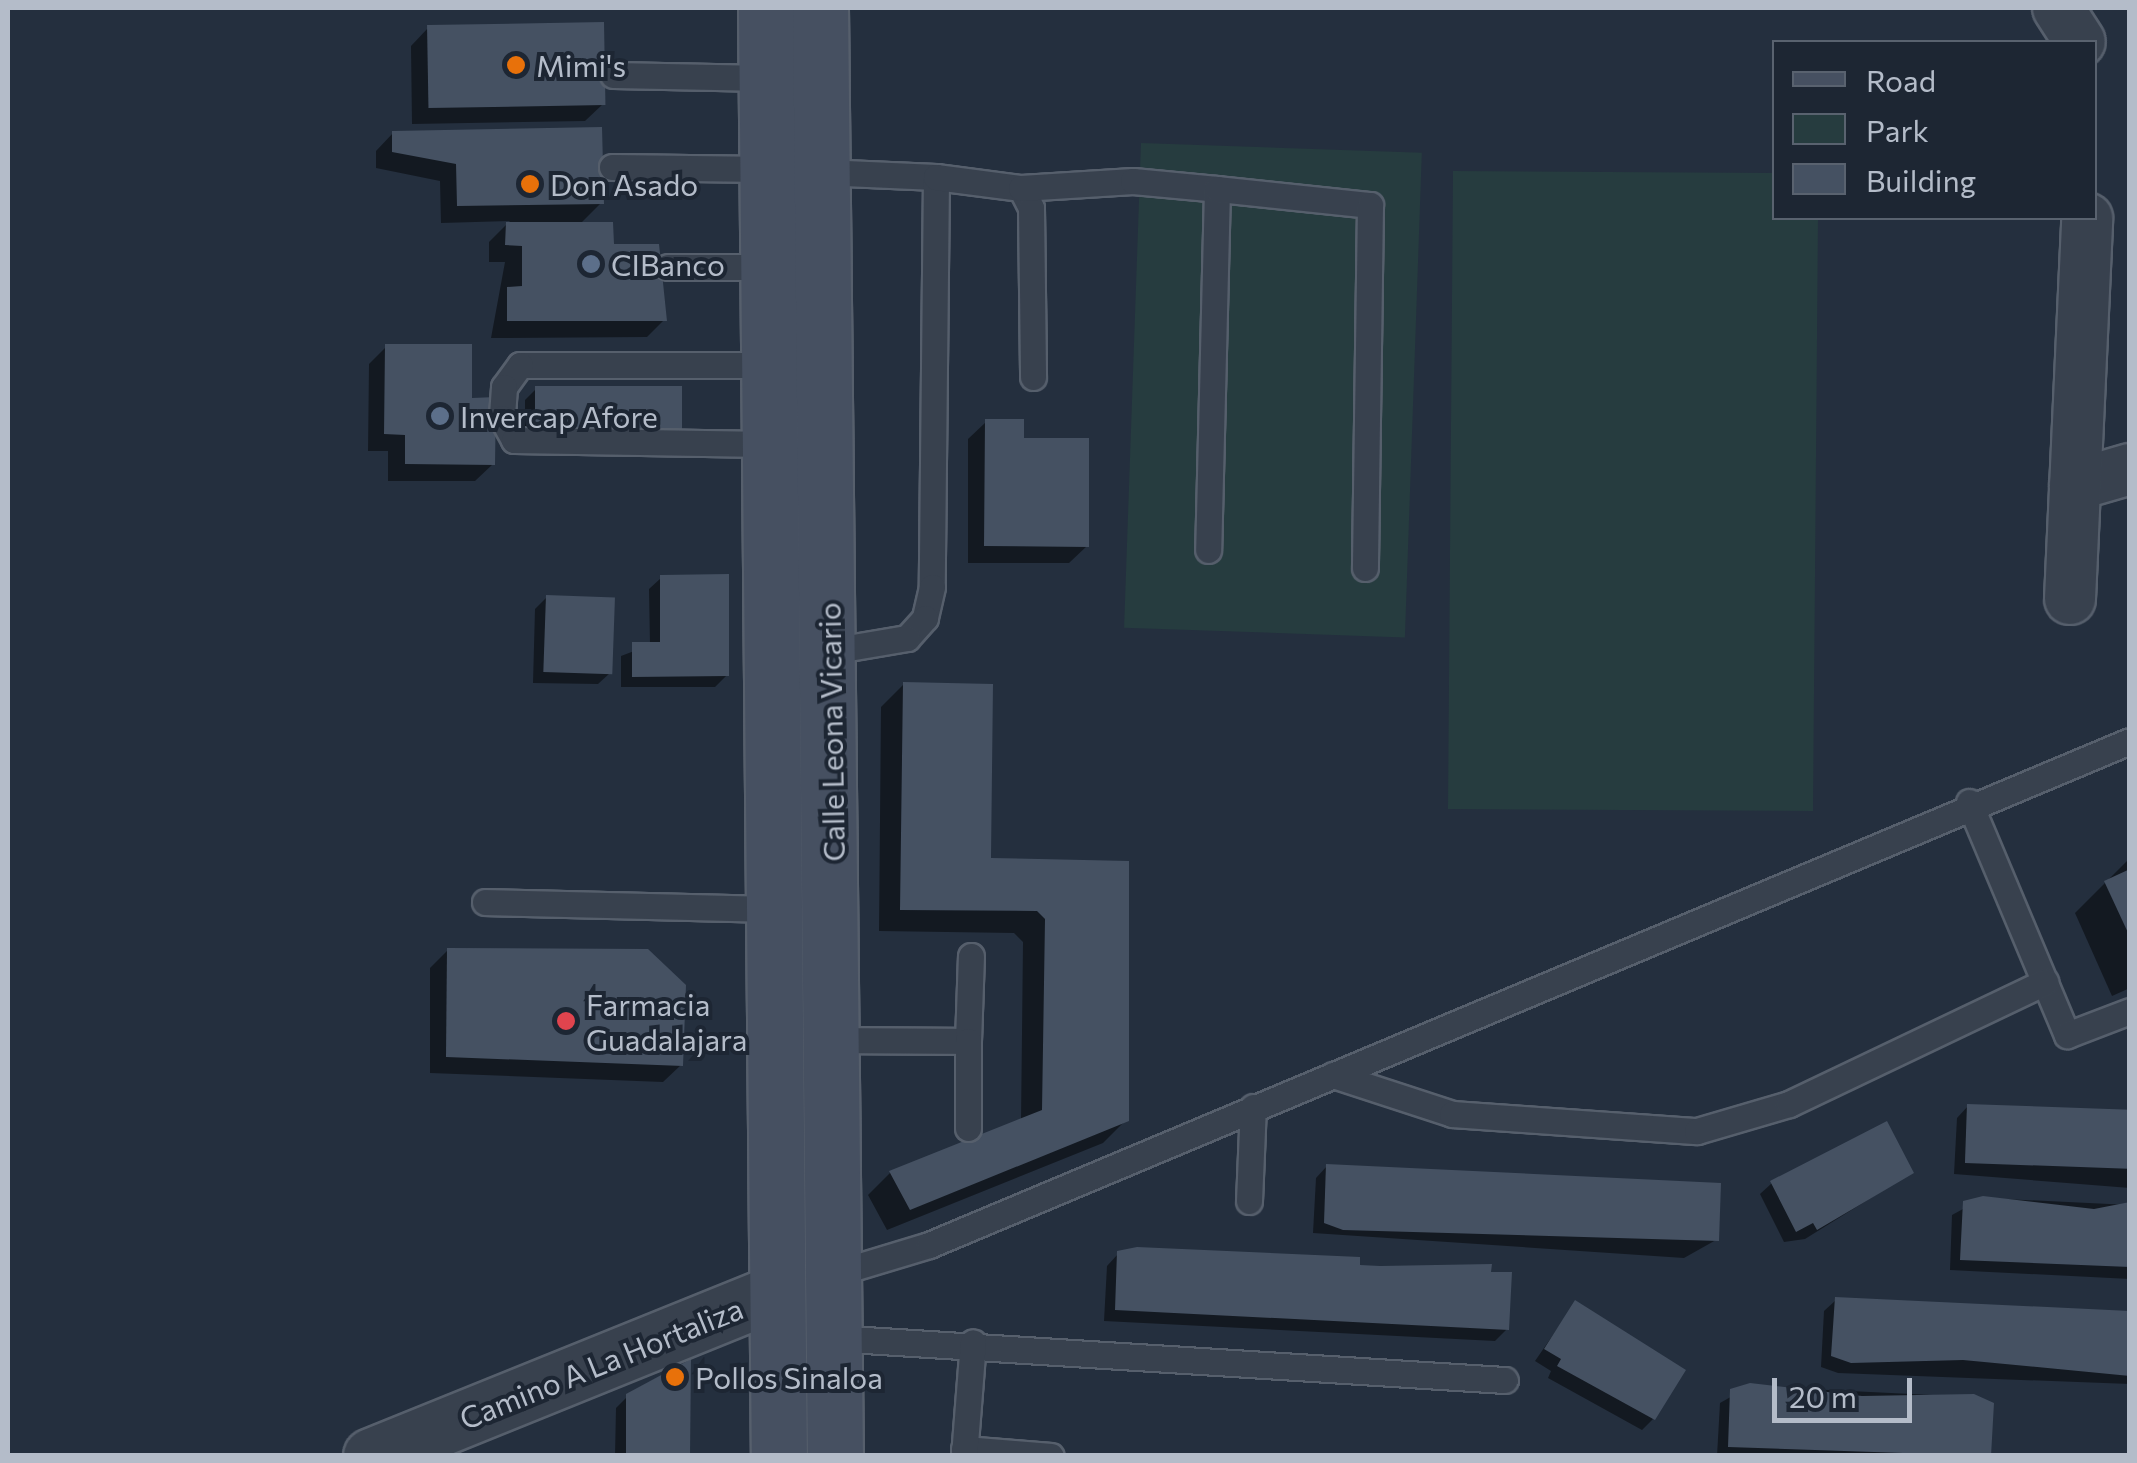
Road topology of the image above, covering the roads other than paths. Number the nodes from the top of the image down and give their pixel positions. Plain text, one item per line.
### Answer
1 (766, 8) edge
2 (820, 8) edge
3 (2058, 8) edge
4 (2079, 40) edge
5 (613, 74) dead end
6 (766, 78) junction
7 (612, 167) dead end
8 (767, 169) junction
9 (822, 172) junction
10 (936, 177) junction
11 (1021, 188) junction
12 (1217, 189) junction
13 (2087, 220) edge
14 (668, 267) dead end
15 (767, 267) junction
16 (766, 365) junction
17 (1032, 377) dead end
18 (768, 444) junction
19 (2130, 469) edge
20 (2075, 484) junction
21 (1208, 550) dead end
22 (1365, 568) dead end
23 (2070, 599) dead end
24 (830, 651) junction
25 (2130, 741) edge
26 (1969, 802) junction
27 (769, 808) junction
28 (832, 809) junction
29 (486, 902) dead end
30 (770, 909) junction
31 (970, 956) dead end
32 (2044, 982) junction
33 (2130, 1011) edge
34 (836, 1040) junction
35 (968, 1041) junction
36 (1333, 1075) junction
37 (1253, 1107) junction
38 (968, 1128) dead end
39 (1249, 1201) dead end
40 (833, 1274) junction
41 (775, 1292) junction
42 (833, 1338) junction
43 (973, 1342) junction
44 (1505, 1380) dead end
45 (964, 1452) edge
46 (371, 1456) edge
47 (778, 1456) edge
48 (835, 1456) edge
49 (1051, 1456) edge

1 - 6 main road, Calle Leona Vicario
2 - 9 main road, Calle Leona Vicario
3 - 4 street
5 - 6 lane
6 - 8 main road, Calle Leona Vicario
7 - 8 lane
8 - 15 main road, Calle Leona Vicario
9 - 10 lane
9 - 24 main road, Calle Leona Vicario
10 - 11 lane
10 - 24 lane
11 - 12 lane
11 - 17 lane
12 - 21 lane
12 - 22 lane
13 - 20 street
14 - 15 lane
15 - 16 main road, Calle Leona Vicario
16 - 18 main road, Calle Leona Vicario
16 - 18 lane
18 - 27 main road, Calle Leona Vicario
19 - 20 street
20 - 23 street
24 - 28 main road, Calle Leona Vicario
25 - 26 lane
26 - 32 lane
26 - 36 lane
27 - 28 main road
27 - 30 main road, Calle Leona Vicario
28 - 34 main road, Calle Leona Vicario
29 - 30 lane
30 - 41 main road, Calle Leona Vicario
31 - 35 lane
32 - 33 lane
32 - 36 lane
34 - 35 lane
34 - 40 main road, Calle Leona Vicario
35 - 38 lane
36 - 37 lane
37 - 39 lane
37 - 40 lane
40 - 42 main road, Calle Leona Vicario
41 - 46 street, Camino A La Hortaliza
41 - 47 main road, Calle Leona Vicario
42 - 43 lane
42 - 48 main road, Calle Leona Vicario
43 - 44 lane
43 - 45 lane
45 - 49 lane

